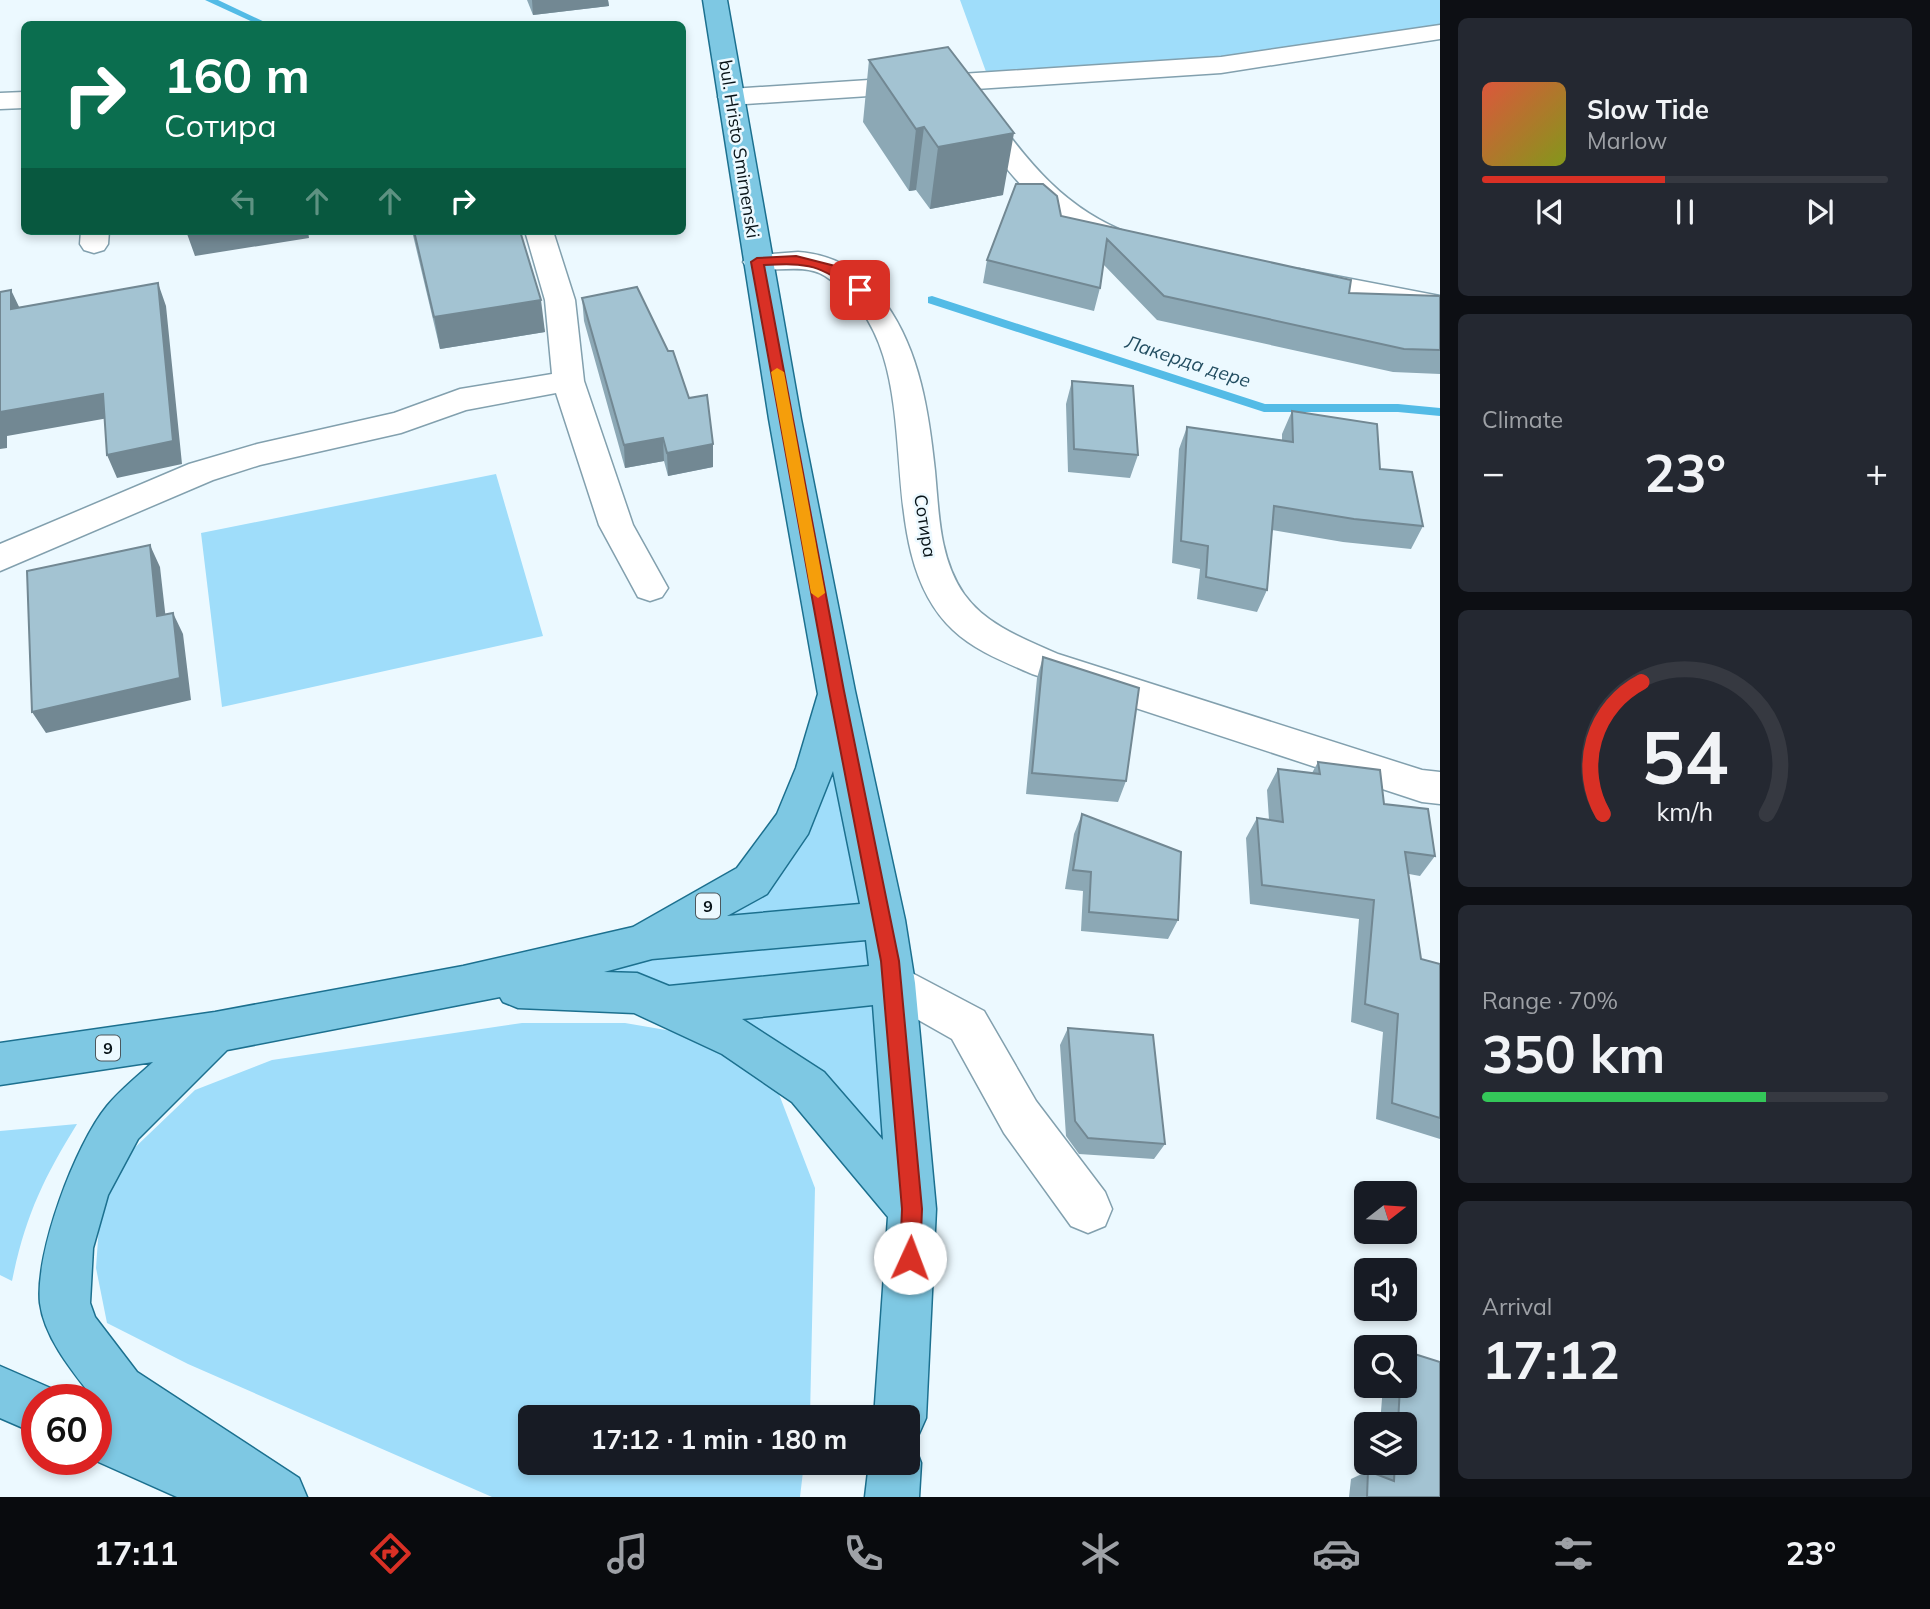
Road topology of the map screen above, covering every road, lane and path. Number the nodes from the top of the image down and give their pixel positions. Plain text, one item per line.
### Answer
1 (715, 0) edge
2 (1440, 32) edge
3 (958, 82) junction
4 (730, 97) junction
5 (21, 100) edge
6 (0, 101) edge
7 (540, 235) edge
8 (1141, 246) edge
9 (757, 262) junction
10 (1271, 272) edge
11 (1440, 305) edge
12 (568, 381) junction
13 (0, 558) edge
14 (650, 588) dead end
15 (836, 691) junction
16 (1440, 788) edge
17 (884, 919) junction
18 (642, 944) junction
19 (893, 982) junction
20 (463, 986) junction
21 (667, 1006) junction
22 (215, 1032) junction
23 (0, 1064) edge
24 (912, 1209) junction
25 (1088, 1209) dead end
26 (0, 1392) edge
27 (21, 1401) edge
28 (901, 1405) edge
29 (112, 1441) edge
30 (894, 1475) edge
31 (238, 1497) edge
32 (280, 1497) edge
33 (892, 1497) edge

1 - 4 main road, bul. Hristo Smirnenski / 9
2 - 3 street
3 - 4 street
3 - 8 street
4 - 9 main road, bul. Hristo Smirnenski / 9
5 - 6 street
7 - 12 street
9 - 15 main road, bul. Hristo Smirnenski / 9
9 - 16 street, Сотира
10 - 11 street
12 - 13 street
12 - 14 street
15 - 17 main road, bul. Hristo Smirnenski / 9
15 - 18 main road, 9
17 - 18 main road
17 - 19 main road, bul. Hristo Smirnenski / 9
18 - 20 main road, 9
19 - 21 main road
19 - 24 main road, bul. Hristo Smirnenski / 9
19 - 25 street
20 - 21 main road
20 - 22 main road, 9
21 - 24 main road
22 - 23 main road, 9
22 - 32 main road
24 - 28 main road, bul. Hristo Smirnenski / 9
26 - 27 main road
29 - 31 main road
30 - 33 main road

